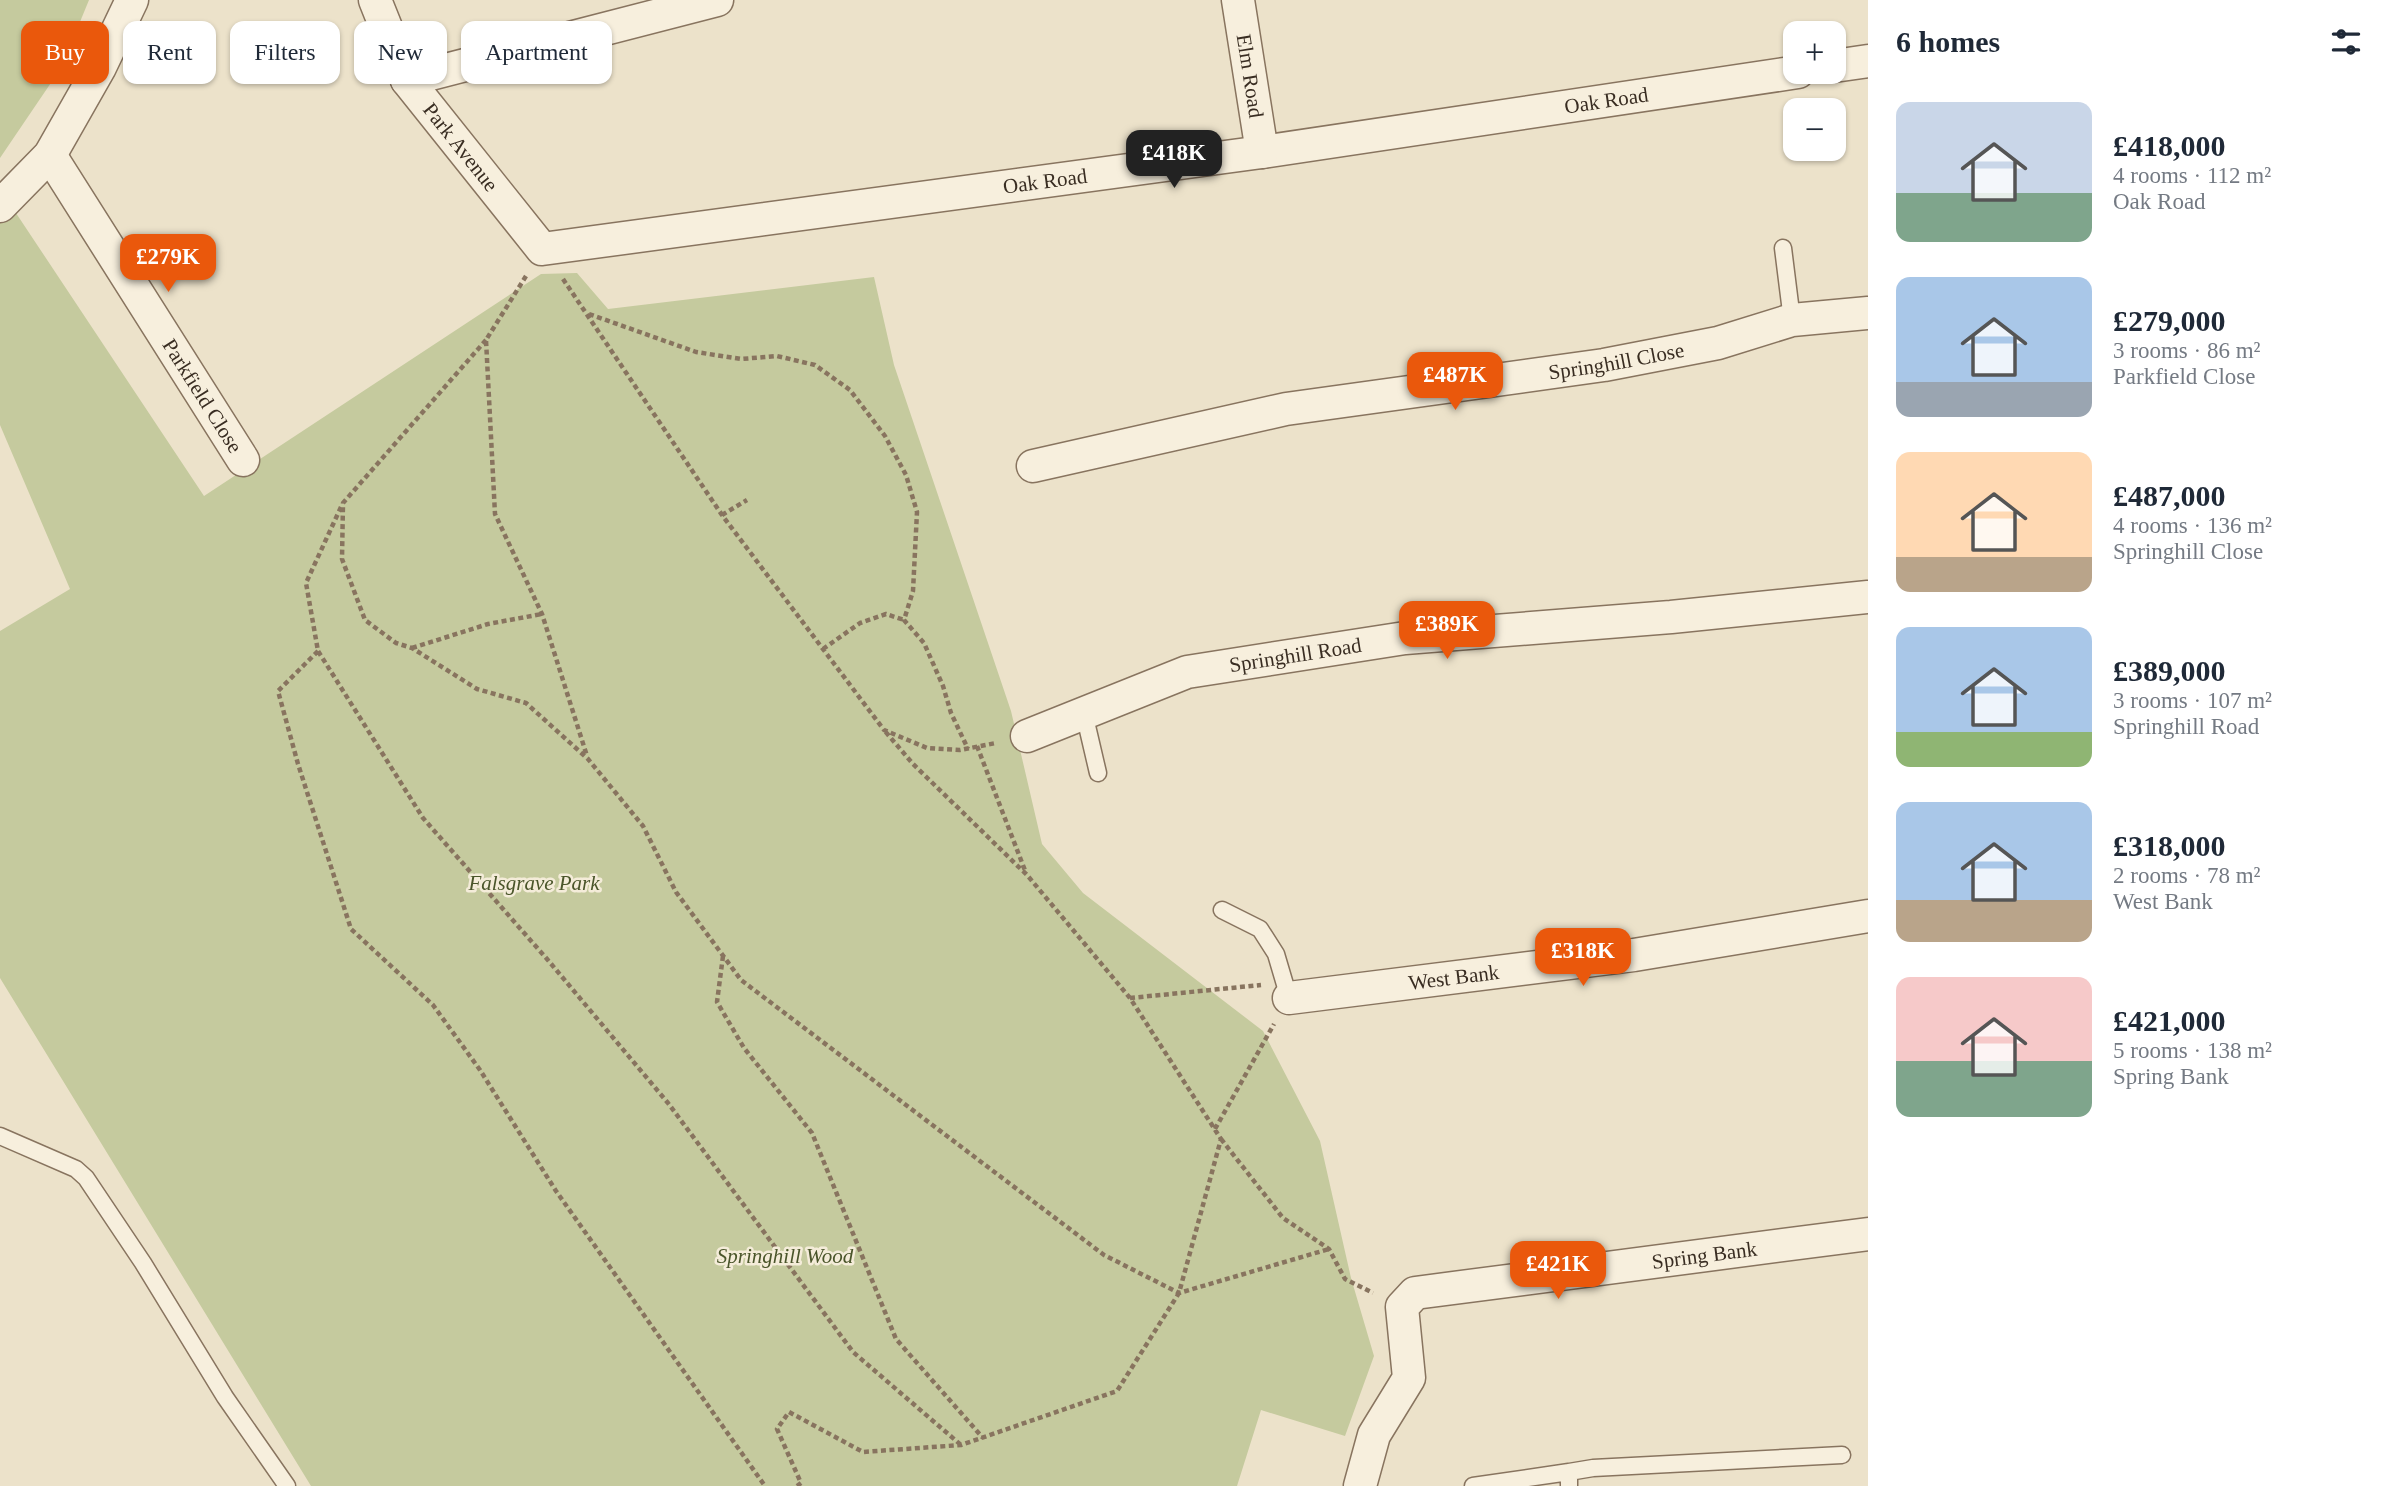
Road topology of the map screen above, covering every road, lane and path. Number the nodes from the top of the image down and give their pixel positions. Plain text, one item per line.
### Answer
1 (132, 0) edge
2 (375, 0) edge
3 (717, 0) edge
4 (1238, 0) edge
5 (383, 21) edge
6 (1868, 61) edge
7 (1846, 64) edge
8 (447, 70) edge
9 (1783, 74) edge
10 (410, 84) edge
11 (1262, 152) junction
12 (50, 155) junction
13 (0, 206) edge
14 (1783, 248) dead end
15 (542, 249) junction
16 (1868, 313) edge
17 (588, 314) junction
18 (1791, 320) junction
19 (486, 340) junction
20 (243, 460) dead end
21 (1033, 466) dead end
22 (747, 500) dead end
23 (343, 503) junction
24 (722, 516) junction
25 (1868, 597) edge
26 (542, 614) junction
27 (904, 620) junction
28 (412, 648) junction
29 (823, 649) junction
30 (318, 650) junction
31 (1084, 713) junction
32 (884, 730) junction
33 (1027, 736) joint
34 (977, 747) junction
35 (968, 749) junction
36 (588, 759) junction
37 (1098, 773) dead end
38 (1027, 875) junction
39 (1222, 910) dead end
40 (1868, 916) edge
41 (723, 956) junction
42 (1130, 998) junction
43 (1289, 998) junction
44 (1215, 1129) junction
45 (0, 1136) edge
46 (1221, 1139) junction
47 (1868, 1234) edge
48 (1329, 1249) junction
49 (1179, 1293) junction
50 (1402, 1307) junction
51 (983, 1438) junction
52 (961, 1445) junction
53 (1842, 1455) dead end
54 (1569, 1479) edge
55 (287, 1486) edge
56 (765, 1486) edge
57 (797, 1486) edge
58 (1360, 1486) edge
59 (1473, 1486) edge

1 - 12 street
2 - 5 street, Park Avenue
3 - 8 street
4 - 11 street, Elm Road
6 - 7 street
9 - 11 street, Oak Road
10 - 15 street, Park Avenue
11 - 15 street, Oak Road
12 - 13 street
12 - 20 street, Parkfield Close
14 - 18 lane
15 - 17 path
15 - 19 path
16 - 18 street, Springhill Close
17 - 24 path
17 - 27 path
18 - 21 street, Springhill Close
19 - 23 path
19 - 26 path
22 - 24 path
23 - 28 path
23 - 30 path
24 - 29 path
25 - 31 street, Springhill Road
26 - 28 path
26 - 36 path
27 - 29 path
27 - 35 path
28 - 36 path
29 - 32 path
30 - 52 path
30 - 56 path
31 - 33 street, Springhill Road
31 - 37 lane
32 - 35 path
32 - 38 path
33 - 34 path
34 - 35 path
34 - 38 path
36 - 41 path
38 - 42 path
39 - 43 lane
40 - 43 street, West Bank
41 - 49 path
41 - 51 path
42 - 43 path
42 - 44 path
43 - 44 path
44 - 46 path
45 - 55 lane
46 - 48 path
46 - 49 path
47 - 50 street, Spring Bank
48 - 49 path
48 - 50 path
49 - 51 path
50 - 58 street
51 - 52 path
52 - 57 path
53 - 54 lane
54 - 59 lane

